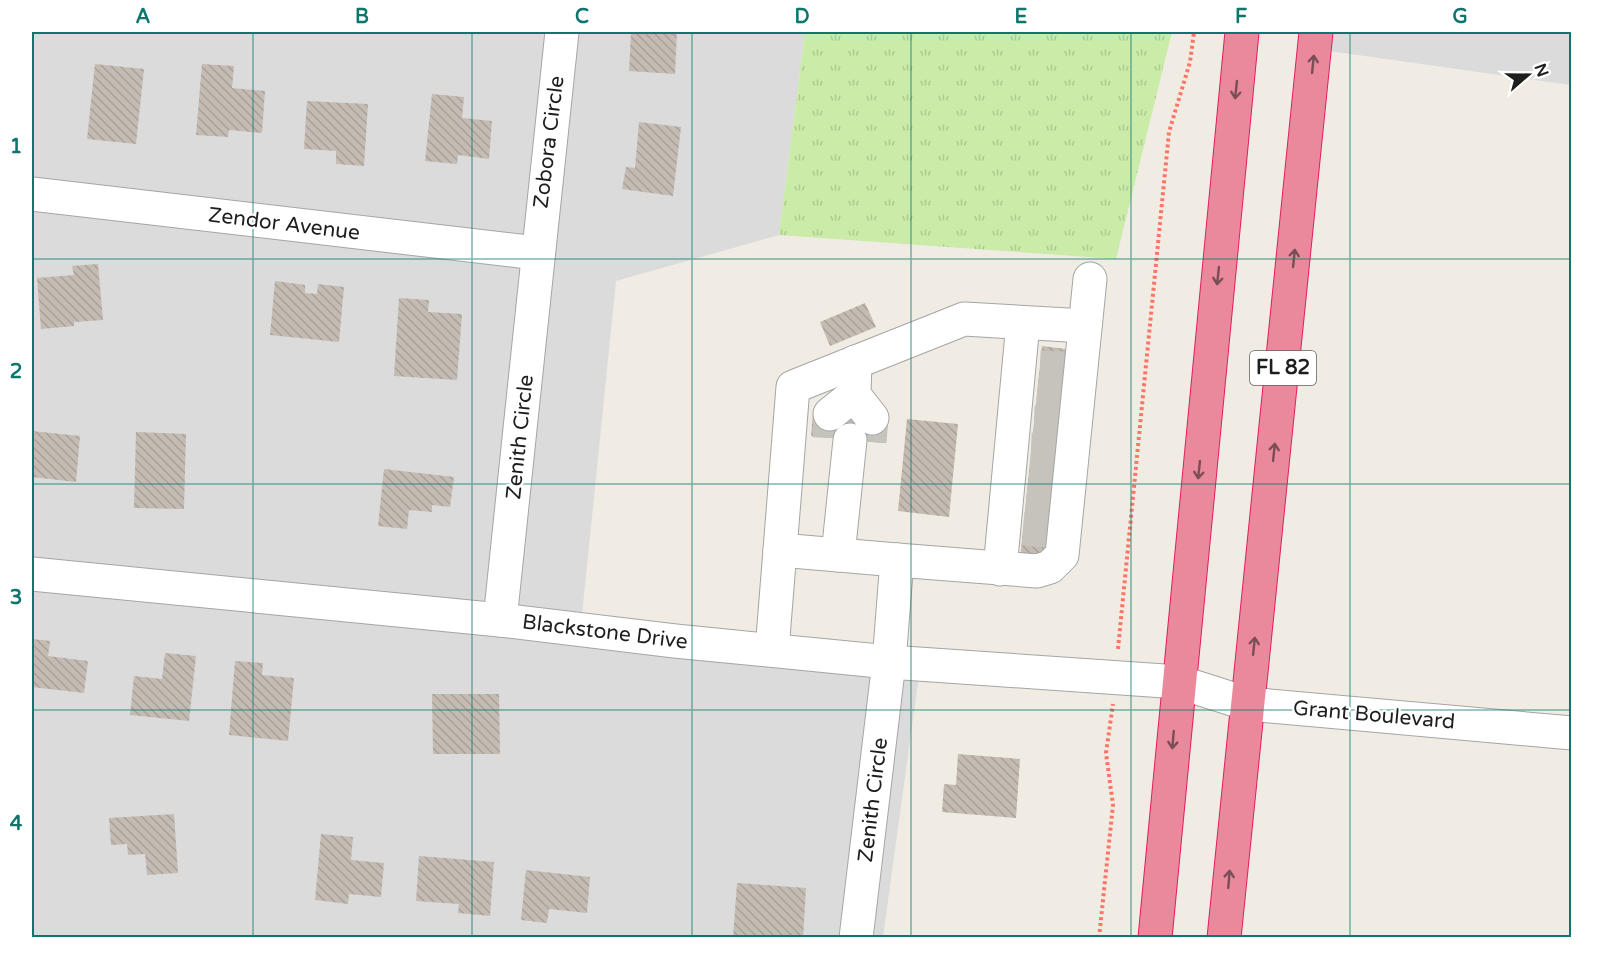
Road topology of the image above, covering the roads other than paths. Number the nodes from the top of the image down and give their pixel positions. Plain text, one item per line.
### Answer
1 (562, 32) edge
2 (1242, 32) edge
3 (1316, 32) edge
4 (32, 194) edge
5 (537, 253) junction
6 (1090, 279) dead end
7 (1023, 323) junction
8 (1085, 326) junction
9 (855, 362) junction
10 (1043, 450) junction
11 (780, 550) junction
12 (838, 555) junction
13 (897, 560) junction
14 (1000, 568) junction
15 (32, 574) edge
16 (500, 620) junction
17 (772, 651) junction
18 (889, 662) junction
19 (1179, 682) junction
20 (1248, 704) junction
21 (1572, 733) edge
22 (856, 938) edge
23 (1155, 938) edge
24 (1224, 938) edge

1 - 5 street, Zobora Circle
2 -> 19 highway
20 -> 3 highway, FL 82
4 - 5 street, Zendor Avenue
5 - 16 street, Zenith Circle
6 - 8 street
7 - 8 street
7 - 9 street
7 - 10 street
8 - 10 street
9 - 11 street
9 - 12 street
10 - 14 street
10 - 14 street
11 - 12 street
11 - 17 street
12 - 13 street
13 - 14 street
13 - 18 street, Zenith Circle
15 - 16 street, Blackstone Drive
16 - 17 street, Blackstone Drive
17 - 18 street, Blackstone Drive
18 - 19 street, Blackstone Drive
18 - 22 street, Zenith Circle
19 - 20 street, Grant Boulevard
19 -> 23 highway
20 - 21 street, Grant Boulevard
24 -> 20 highway, FL 82

